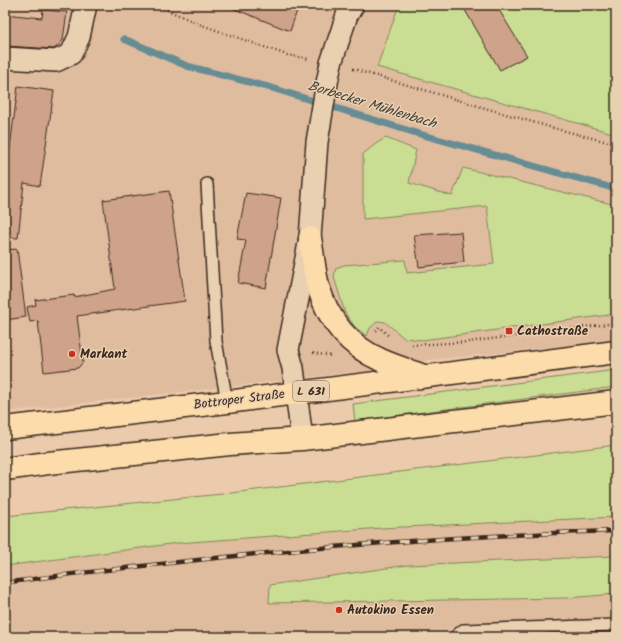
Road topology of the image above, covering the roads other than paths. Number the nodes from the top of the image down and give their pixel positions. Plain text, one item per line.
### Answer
1 (86, 5) edge
2 (352, 5) edge
3 (5, 58) edge
4 (207, 184) dead end
5 (310, 238) junction
6 (616, 352) edge
7 (424, 377) junction
8 (296, 393) junction
9 (227, 402) junction
10 (616, 402) edge
11 (5, 428) edge
12 (302, 439) junction
13 (5, 469) edge
14 (616, 625) edge
15 (521, 633) edge
16 (455, 637) edge

1 - 3 street
2 - 5 street
4 - 9 lane
5 - 7 main road
5 - 8 street
6 - 7 main road, Bottroper Straße / L 631
7 - 8 main road, Bottroper Straße / L 631
8 - 9 main road, Bottroper Straße / L 631
8 - 12 street
9 - 11 main road, Bottroper Straße / L 631
10 - 12 main road
12 - 13 main road
14 - 15 lane
15 - 16 lane

